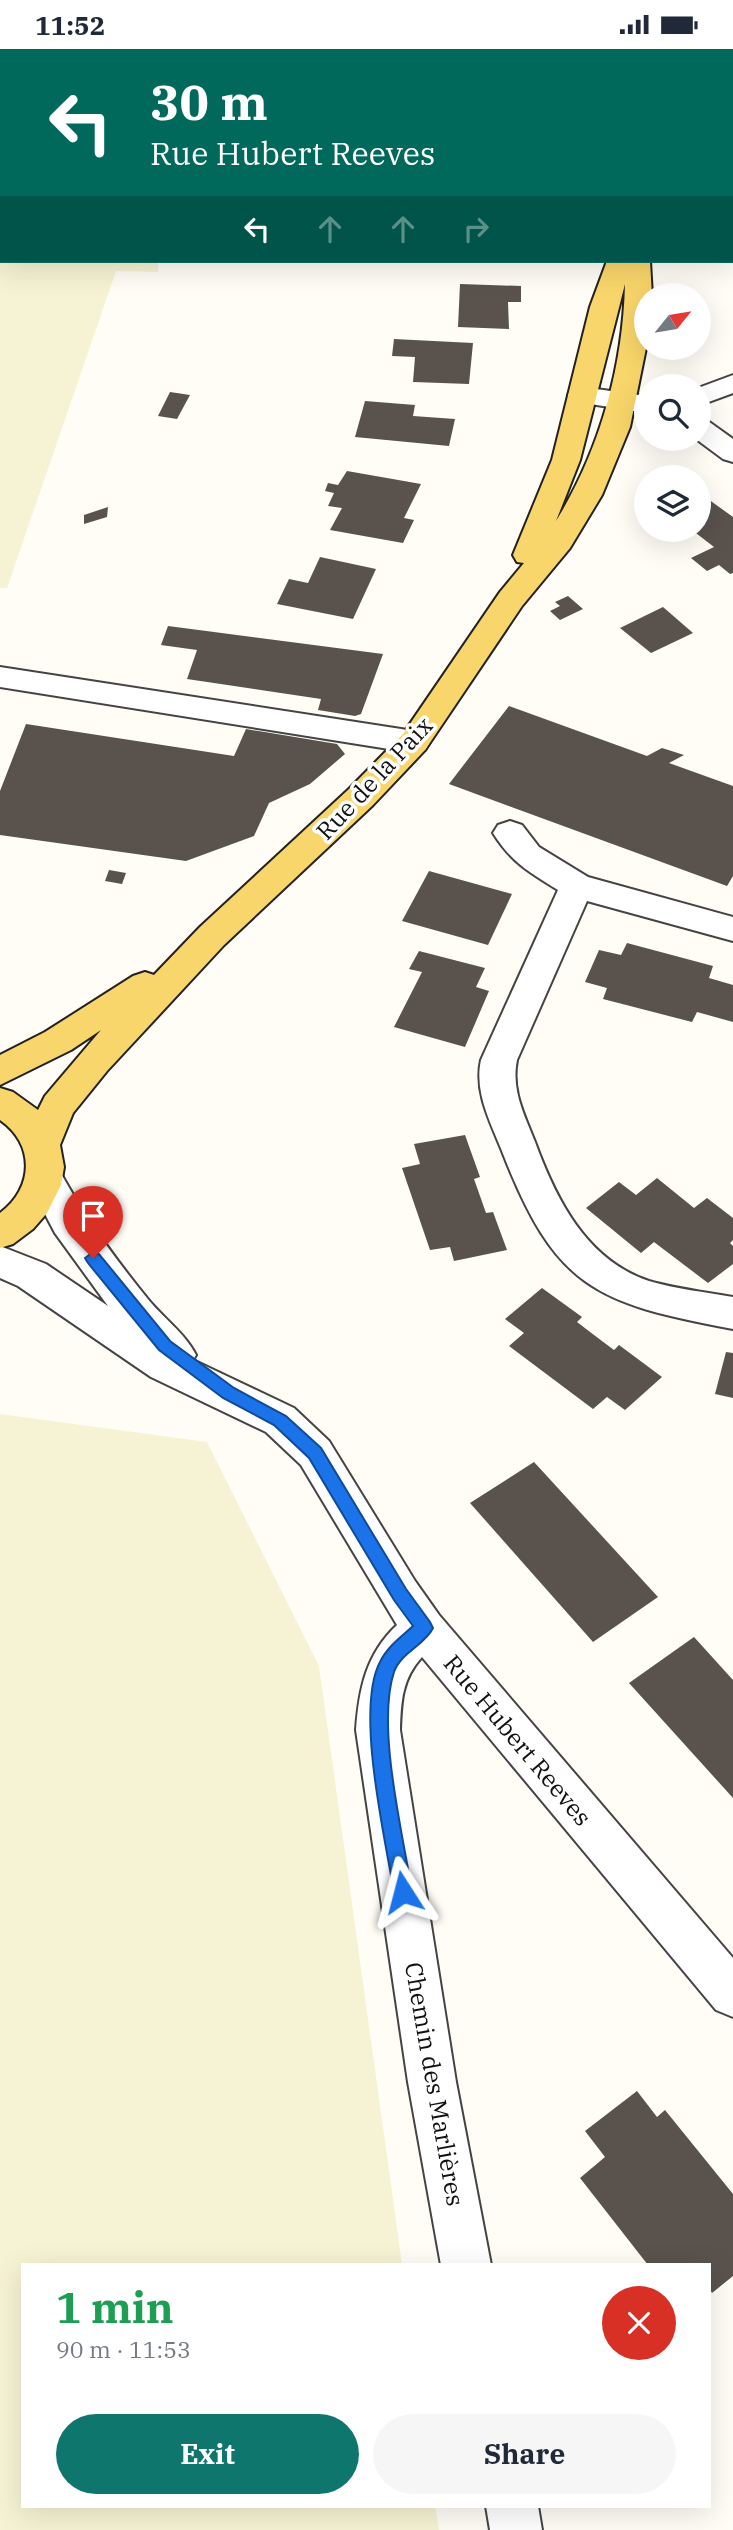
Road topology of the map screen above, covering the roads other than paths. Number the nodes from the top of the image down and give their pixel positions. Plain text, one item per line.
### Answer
1 (619, 263) edge
2 (637, 263) edge
3 (635, 374) edge
4 (733, 383) edge
5 (711, 392) edge
6 (582, 395) junction
7 (634, 403) edge
8 (711, 437) edge
9 (733, 453) edge
10 (511, 599) junction
11 (0, 677) edge
12 (414, 741) junction
13 (510, 833) dead end
14 (577, 886) junction
15 (733, 929) edge
16 (212, 936) junction
17 (0, 1071) edge
18 (0, 1102) edge
19 (43, 1160) junction
20 (0, 1233) edge
21 (0, 1261) edge
22 (733, 1313) edge
23 (229, 1393) junction
24 (424, 1628) junction
25 (733, 1994) edge
26 (466, 2263) edge
27 (512, 2508) edge
28 (516, 2530) edge

1 - 6 main road, Rue de la Paix
2 - 3 main road, Rue de la Paix
4 - 5 street
6 - 7 street
6 - 10 main road, Rue de la Paix
7 - 10 main road, Rue de la Paix
8 - 9 street
10 - 12 main road, Rue de la Paix
11 - 12 street
12 - 16 main road, Rue de la Paix
13 - 14 street
14 - 15 street
14 - 22 street
16 - 17 main road, Rue de la Paix
16 - 19 main road, Rue de la Paix
18 - 19 main road
19 - 20 main road, Rue de la Paix
19 - 23 street, Rue Hubert Reeves
21 - 23 street, Rue Hubert Reeves
23 - 24 street, Rue Hubert Reeves
24 - 25 street, Rue Hubert Reeves
24 - 26 street, Chemin des Marlières
27 - 28 street

